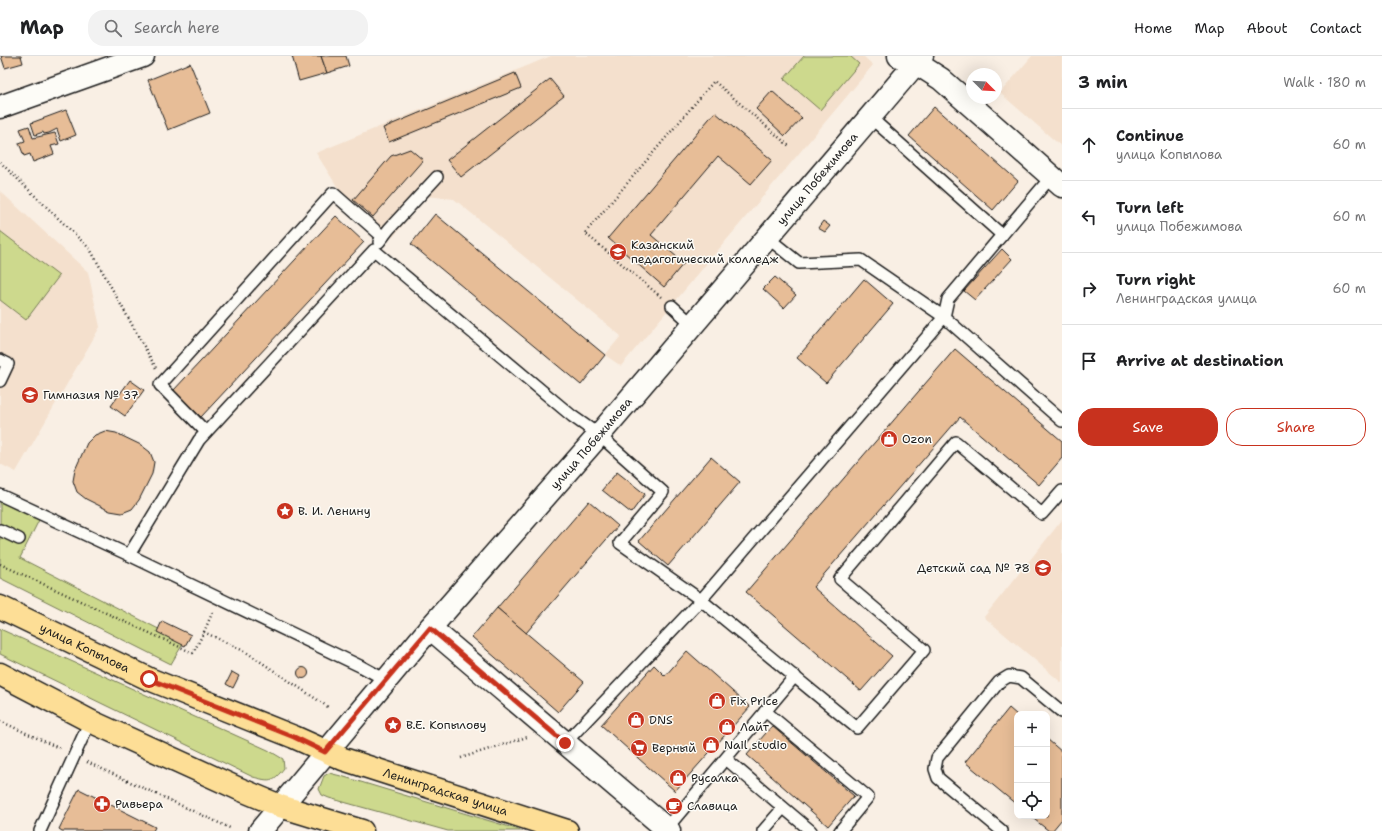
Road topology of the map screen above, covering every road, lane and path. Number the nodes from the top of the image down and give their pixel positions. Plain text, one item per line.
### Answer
1 (143, 56) edge
2 (912, 58) edge
3 (0, 107) edge
4 (870, 117) junction
5 (789, 146) dead end
6 (0, 162) edge
7 (437, 177) dead end
8 (1056, 182) edge
9 (1002, 235) junction
10 (383, 237) junction
11 (768, 238) junction
12 (374, 250) junction
13 (672, 306) joint
14 (944, 317) junction
15 (693, 325) junction
16 (0, 360) edge
17 (0, 381) edge
18 (163, 381) junction
19 (1062, 421) edge
20 (206, 432) junction
21 (599, 435) junction
22 (1062, 491) edge
23 (0, 496) edge
24 (0, 530) edge
25 (19, 539) dead end
26 (128, 555) junction
27 (0, 564) edge
28 (219, 599) junction
29 (701, 600) junction
30 (0, 607) edge
31 (430, 628) junction
32 (204, 632) junction
33 (0, 674) edge
34 (795, 676) junction
35 (386, 680) junction
36 (328, 707) dead end
37 (765, 711) junction
38 (1062, 712) edge
39 (0, 721) edge
40 (90, 721) junction
41 (557, 736) junction
42 (325, 752) junction
43 (74, 756) junction
44 (461, 758) dead end
45 (726, 759) junction
46 (280, 806) junction
47 (783, 808) junction
48 (230, 828) dead end
49 (668, 830) edge
50 (40, 831) edge
51 (260, 831) edge
52 (362, 831) edge
53 (567, 831) edge
54 (763, 831) edge
55 (811, 831) edge
56 (840, 831) edge
57 (1002, 831) edge

1 - 3 street
2 - 4 street, улица Побежимова
2 - 8 street
4 - 9 lane
4 - 11 street, улица Побежимова
5 - 13 path
6 - 18 path
7 - 10 lane
8 - 9 lane
9 - 14 lane
10 - 12 lane
10 - 18 lane
11 - 14 lane
11 - 15 street, улица Побежимова
12 - 20 lane
12 - 21 lane
13 - 15 lane
14 - 19 lane
14 - 29 lane
15 - 21 street, улица Побежимова
16 - 17 lane
18 - 20 lane
20 - 26 lane
21 - 29 lane
21 - 31 street, улица Побежимова
22 - 34 lane
23 - 26 lane
24 - 25 lane
26 - 28 lane
27 - 32 path
28 - 32 path
28 - 35 lane
29 - 34 lane
29 - 41 lane
30 - 42 main road, улица Копылова
31 - 35 street, улица Побежимова
31 - 41 street
32 - 36 path
33 - 40 main road
34 - 37 lane
35 - 42 street, улица Побежимова
37 - 45 lane
37 - 56 lane
38 - 57 lane
39 - 43 path
40 - 43 lane
40 - 46 main road
41 - 44 path
41 - 49 street
42 - 46 street, улица Побежимова
42 - 53 main road, Ленинградская улица
43 - 48 path
43 - 50 lane
45 - 47 lane
45 - 49 lane
46 - 51 street, улица Побежимова
46 - 52 main road
47 - 54 lane
47 - 55 lane

